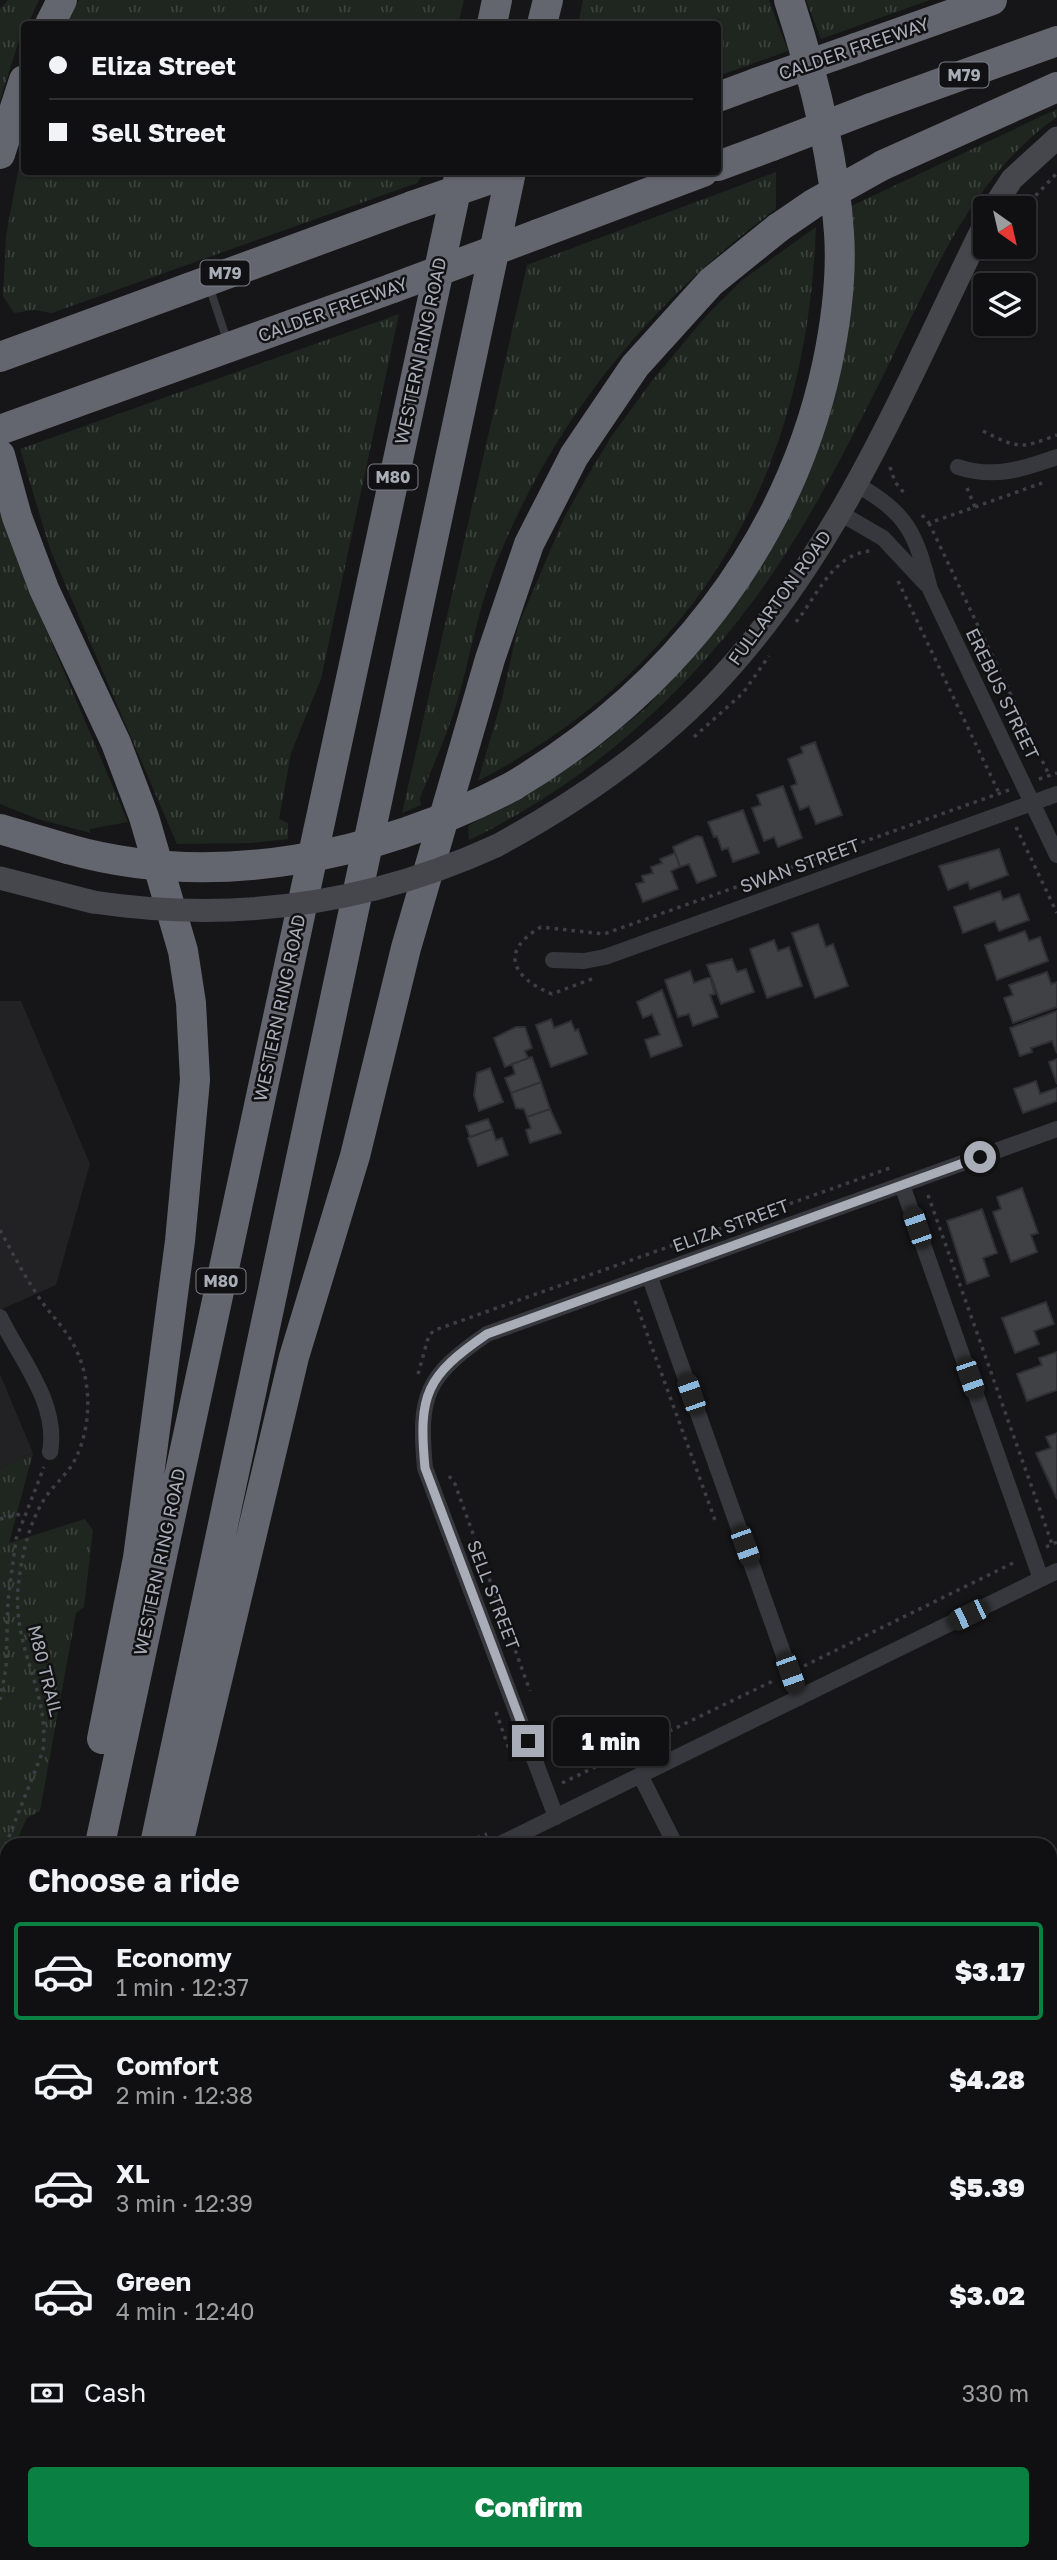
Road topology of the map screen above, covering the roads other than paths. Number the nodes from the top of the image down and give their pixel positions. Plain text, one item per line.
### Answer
1 (62, 0) edge
2 (497, 0) edge
3 (548, 0) edge
4 (789, 0) edge
5 (992, 0) edge
6 (52, 21) edge
7 (493, 21) edge
8 (543, 21) edge
9 (1057, 41) edge
10 (1057, 87) edge
11 (21, 89) edge
12 (721, 96) edge
13 (1057, 138) edge
14 (0, 154) edge
15 (721, 165) edge
16 (459, 175) edge
17 (502, 175) edge
18 (510, 175) edge
19 (696, 175) edge
20 (1001, 196) edge
21 (973, 247) edge
22 (207, 280) junction
23 (229, 347) junction
24 (0, 358) edge
25 (0, 430) edge
26 (0, 455) edge
27 (1057, 457) edge
28 (958, 467) dead end
29 (856, 484) junction
30 (840, 513) junction
31 (930, 589) junction
32 (1055, 789) edge
33 (1032, 803) junction
34 (0, 829) edge
35 (1057, 855) edge
36 (0, 878) edge
37 (553, 960) dead end
38 (1057, 1129) edge
39 (902, 1185) junction
40 (649, 1275) junction
41 (0, 1317) edge
42 (424, 1381) joint
43 (50, 1452) road end
44 (1057, 1571) edge
45 (1041, 1579) junction
46 (799, 1698) junction
47 (640, 1775) junction
48 (556, 1817) junction
49 (498, 1837) edge
50 (85, 1838) edge
51 (101, 1838) edge
52 (156, 1838) edge
53 (178, 1838) edge
54 (672, 1838) edge

1 - 6 highway
2 - 7 highway
3 - 8 highway
4 - 34 highway, bridge
5 - 12 highway, CALDER FREEWAY, bridge
9 - 15 highway, M79, bridge
10 - 53 highway, bridge
11 - 14 highway
13 - 20 main road
16 - 51 highway, WESTERN RING ROAD / M80
17 - 22 highway, M79, bridge
18 - 52 highway, M80
19 - 23 highway, CALDER FREEWAY, bridge
21 - 29 main road, FULLARTON ROAD
22 - 23 lane
22 - 24 highway, M79
23 - 25 highway, CALDER FREEWAY
26 - 50 highway
27 - 28 street
29 - 30 main road, FULLARTON ROAD
29 - 31 street, EREBUS STREET
30 - 31 street, EREBUS STREET
30 - 36 main road, FULLARTON ROAD, bridge
31 - 33 street, EREBUS STREET
32 - 33 street, SWAN STREET
33 - 35 street, EREBUS STREET
33 - 37 street, SWAN STREET
38 - 39 street, ELIZA STREET
39 - 40 street, ELIZA STREET
39 - 45 street
40 - 42 street, ELIZA STREET
40 - 46 street
41 - 43 street
42 - 48 street, SELL STREET
44 - 45 street
45 - 46 street
46 - 47 street
47 - 48 street
47 - 54 street
48 - 49 street

